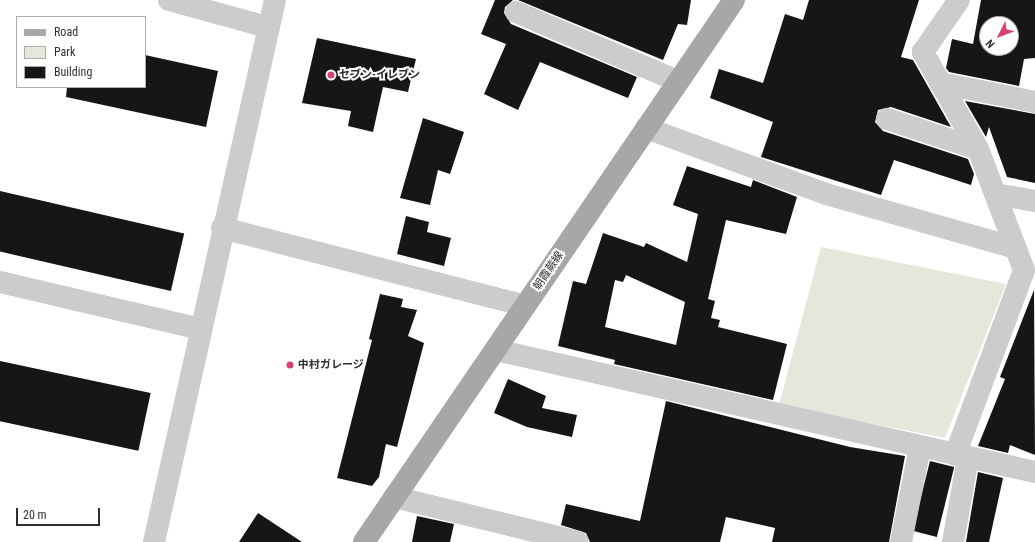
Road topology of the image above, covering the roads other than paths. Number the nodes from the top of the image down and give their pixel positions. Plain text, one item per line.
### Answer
1 (169, 0) edge
2 (275, 0) edge
3 (734, 0) edge
4 (959, 0) edge
5 (201, 3) edge
6 (516, 12) dead end
7 (267, 27) junction
8 (678, 81) junction
9 (940, 83) junction
10 (1035, 102) edge
11 (887, 119) dead end
12 (646, 128) junction
13 (978, 149) junction
14 (995, 194) junction
15 (1035, 201) edge
16 (222, 228) junction
17 (1015, 248) junction
18 (1029, 272) edge
19 (0, 282) edge
20 (525, 306) junction
21 (201, 329) junction
22 (496, 350) junction
23 (920, 447) junction
24 (961, 456) junction
25 (1035, 472) edge
26 (394, 497) junction
27 (565, 541) edge
28 (154, 542) edge
29 (364, 542) edge
30 (901, 542) edge
31 (953, 542) edge

1 - 5 street
2 - 7 street
3 - 8 main road, 朝霞蕨線
4 - 9 street
5 - 7 street
6 - 8 street
7 - 16 street
8 - 12 main road, 朝霞蕨線
9 - 10 street
9 - 13 street
11 - 13 street
12 - 17 street
12 - 20 main road, 朝霞蕨線
13 - 14 street
14 - 15 street
14 - 17 street
16 - 20 street
16 - 21 street
17 - 18 street
18 - 24 street
19 - 21 street
20 - 22 main road, 朝霞蕨線
21 - 28 street
22 - 23 street
22 - 26 main road, 朝霞蕨線
23 - 24 street
23 - 30 street
24 - 25 street
24 - 31 street
26 - 27 street
26 - 29 main road, 朝霞蕨線

